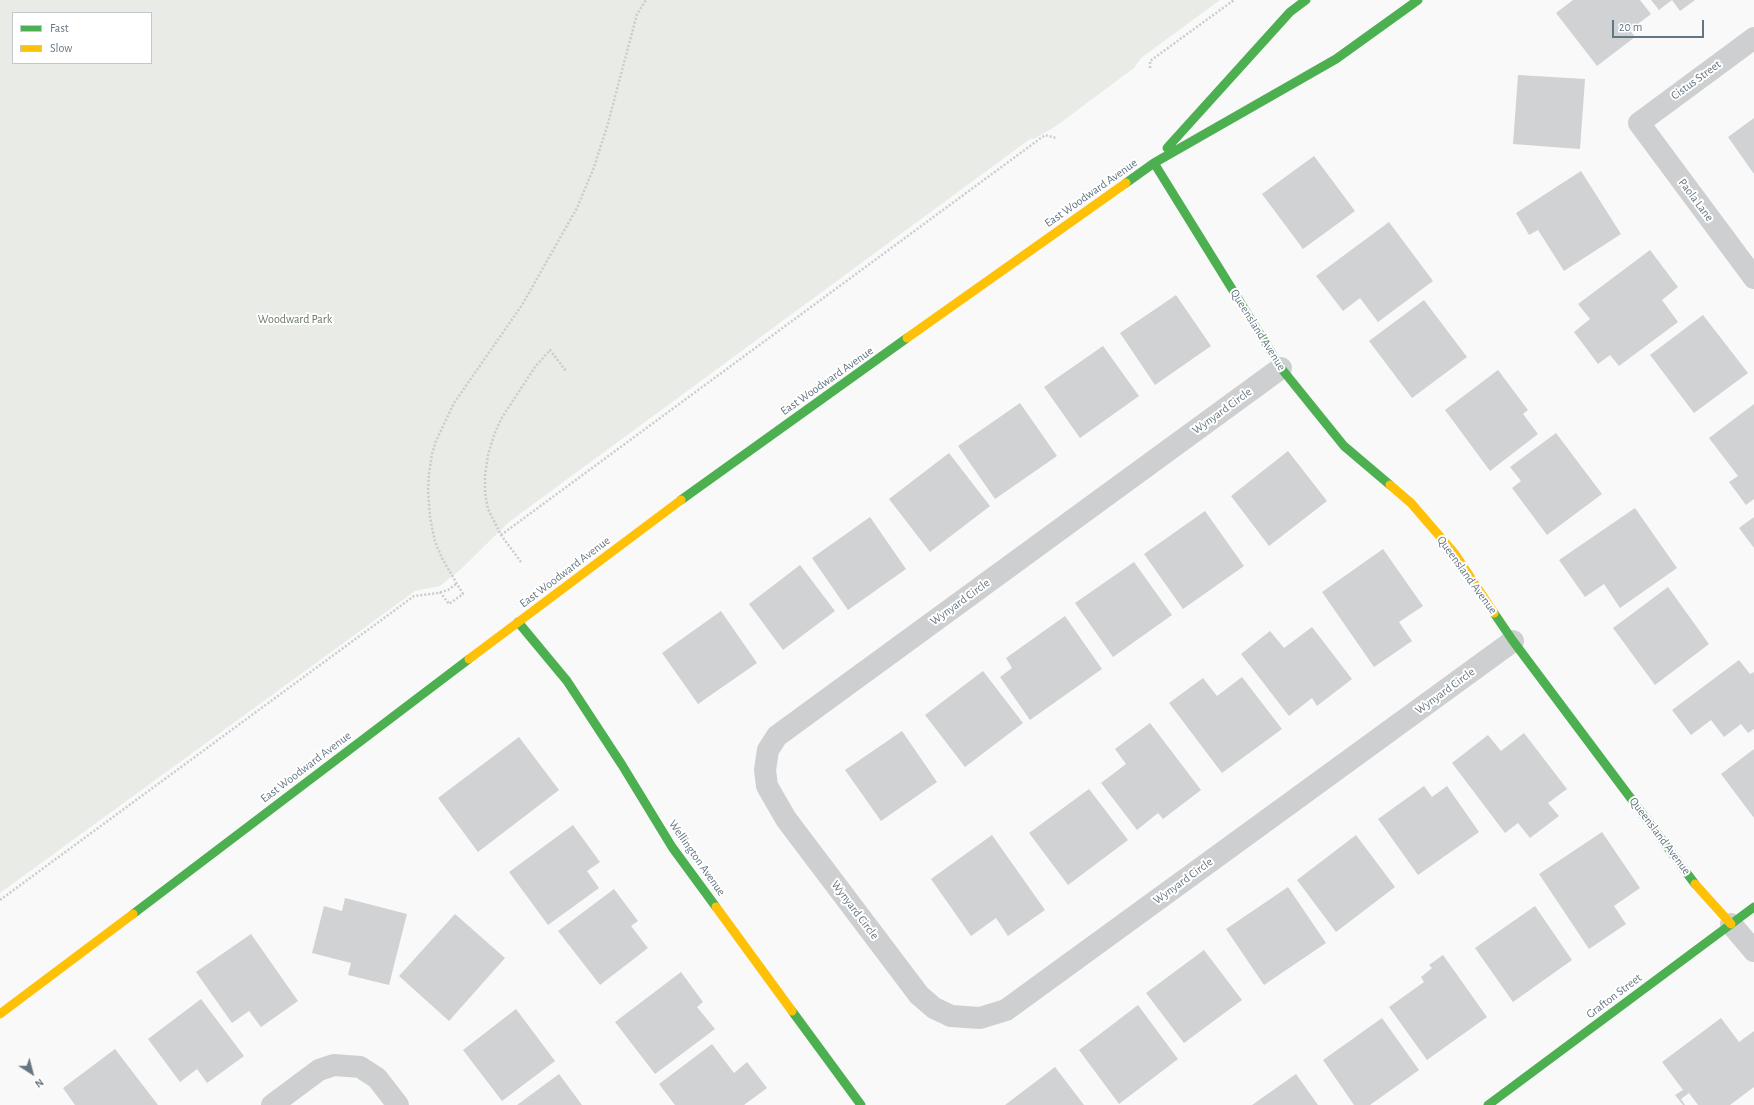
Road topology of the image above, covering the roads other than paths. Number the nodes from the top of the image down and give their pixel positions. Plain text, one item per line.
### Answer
1 (1306, 0) edge
2 (1418, 0) edge
3 (1754, 38) edge
4 (1638, 123) joint
5 (1154, 163) junction
6 (1754, 278) edge
7 (1281, 368) junction
8 (518, 622) junction
9 (1513, 641) junction
10 (1754, 908) edge
11 (1731, 924) junction
12 (1754, 951) edge
13 (0, 1014) edge
14 (272, 1105) edge
15 (398, 1105) edge
16 (861, 1105) edge
17 (1488, 1105) edge

1 - 5 street, East Woodward Avenue
2 - 5 street, East Woodward Avenue
3 - 4 street, Cistus Street
4 - 6 street, Paola Lane
5 - 7 street, Queensland Avenue
5 - 8 street, East Woodward Avenue
7 - 9 street, Queensland Avenue
7 - 9 street, Wynyard Circle
8 - 13 street, East Woodward Avenue
8 - 16 street, Wellington Avenue
9 - 11 street, Queensland Avenue
10 - 11 street, Grafton Street
11 - 12 street, Queensland Avenue
11 - 17 street, Grafton Street
14 - 15 street

